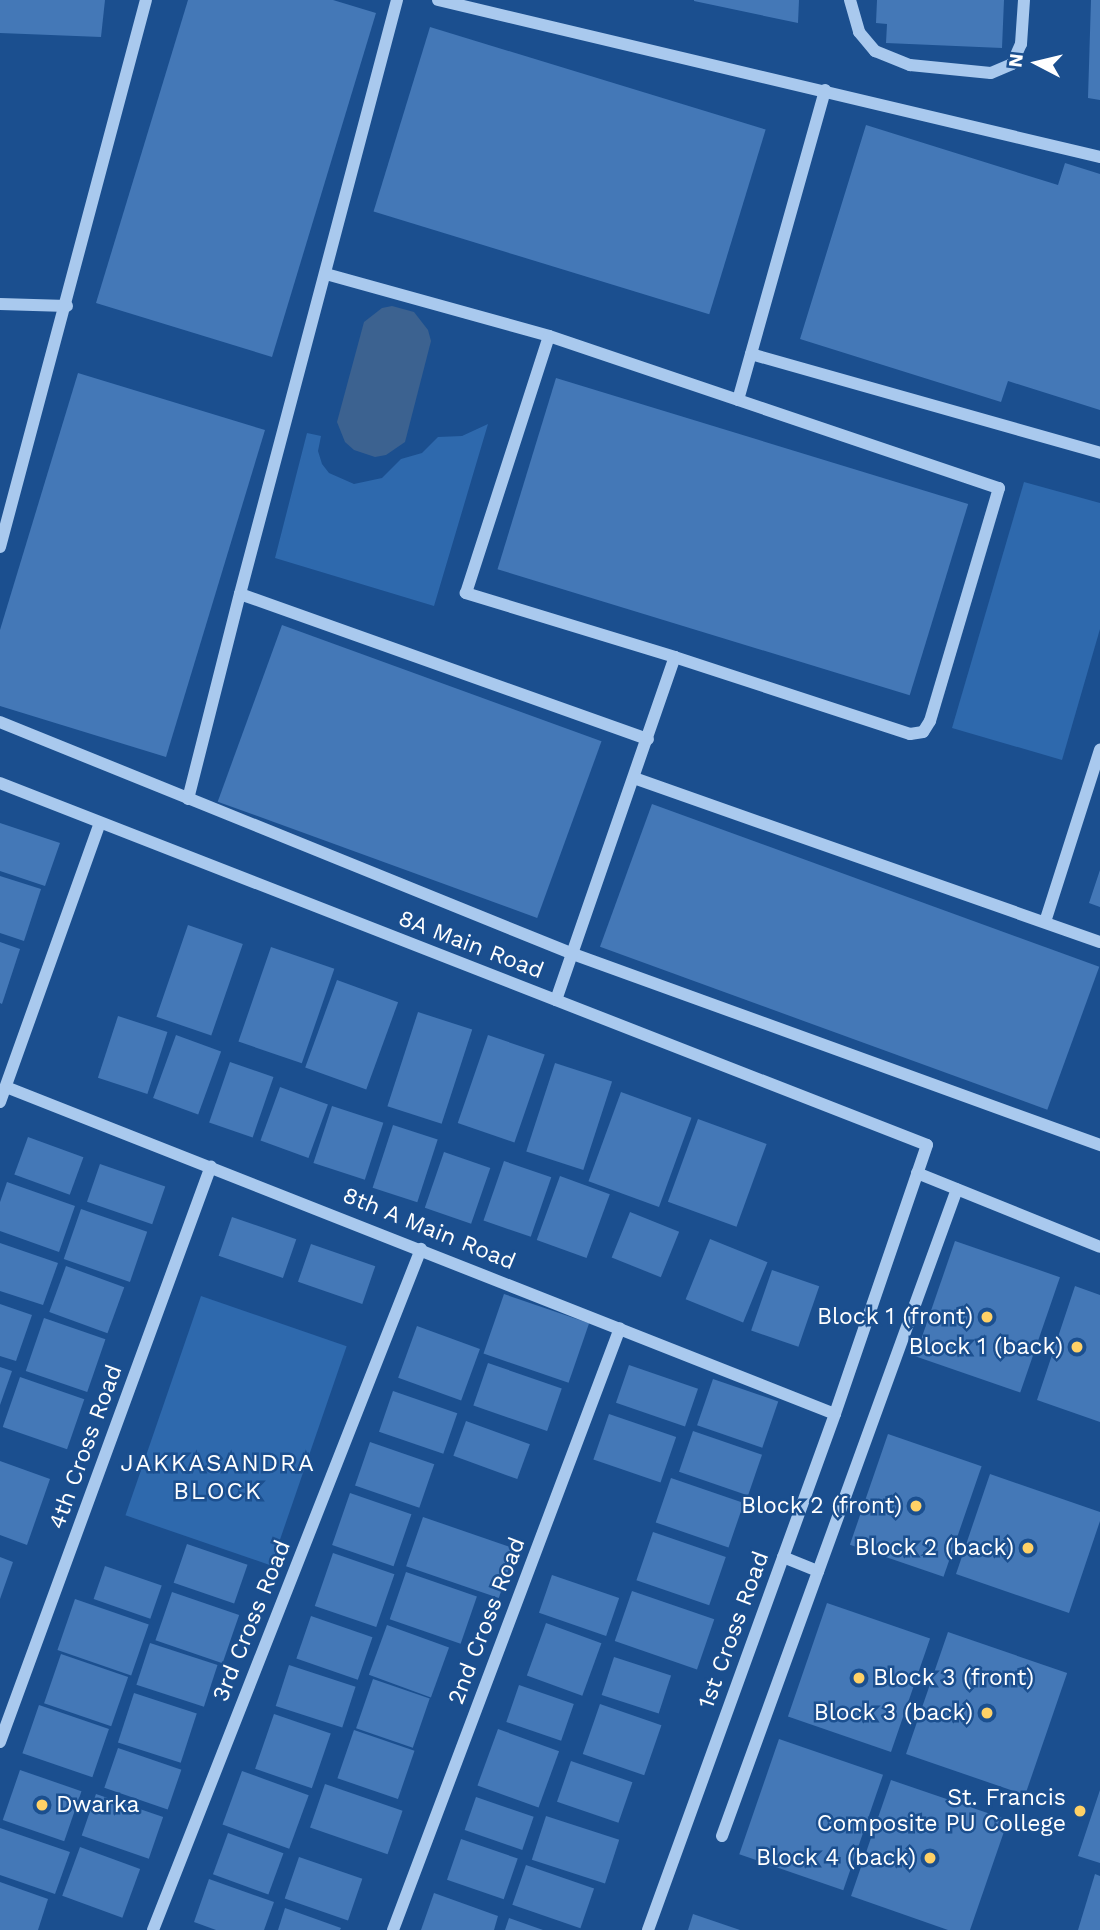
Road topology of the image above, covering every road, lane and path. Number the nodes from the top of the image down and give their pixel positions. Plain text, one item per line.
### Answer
1 (146, 0) edge
2 (397, 0) edge
3 (438, 0) edge
4 (850, 0) edge
5 (1024, 0) edge
6 (825, 90) junction
7 (1100, 157) edge
8 (326, 274) junction
9 (0, 304) edge
10 (67, 306) junction
11 (550, 336) junction
12 (751, 354) junction
13 (738, 400) junction
14 (1100, 453) edge
15 (0, 547) edge
16 (240, 594) junction
17 (675, 657) junction
18 (0, 722) edge
19 (648, 740) junction
20 (1100, 750) edge
21 (634, 778) junction
22 (0, 783) edge
23 (188, 799) junction
24 (100, 823) junction
25 (1045, 922) junction
26 (1100, 942) edge
27 (573, 954) junction
28 (556, 1000) junction
29 (6, 1087) junction
30 (0, 1102) edge
31 (927, 1144) joint
32 (1100, 1145) edge
33 (211, 1166) junction
34 (917, 1173) junction
35 (957, 1189) junction
36 (1100, 1247) edge
37 (421, 1249) junction
38 (620, 1328) junction
39 (835, 1414) junction
40 (783, 1557) junction
41 (818, 1571) junction
42 (0, 1742) edge
43 (722, 1836) dead end
44 (153, 1930) edge
45 (393, 1930) edge
46 (648, 1930) edge

1 - 10 street
2 - 8 street
3 - 6 street
4 - 5 street
6 - 7 street
6 - 12 street
8 - 11 street
8 - 16 street
9 - 10 street
10 - 15 street
11 - 13 street
11 - 17 street
12 - 13 street
12 - 14 street
13 - 17 street
16 - 19 street
16 - 23 street
17 - 19 street
18 - 23 street
19 - 21 street
20 - 25 street
21 - 25 street
21 - 27 street
22 - 24 street, 8A Main Road
23 - 27 street
24 - 28 street, 8A Main Road
24 - 29 street
25 - 26 street
27 - 28 street
27 - 32 street
28 - 31 street, 8A Main Road
29 - 30 street
29 - 33 street, 8th A Main Road
31 - 34 street, 1st Cross Road
33 - 37 street, 8th A Main Road
33 - 42 street, 4th Cross Road
34 - 35 street
34 - 39 street, 1st Cross Road
35 - 36 street
35 - 41 street
37 - 38 street, 8th A Main Road
37 - 44 street, 3rd Cross Road
38 - 39 street, 8th A Main Road
38 - 45 street, 2nd Cross Road
39 - 40 street, 1st Cross Road
40 - 41 street
40 - 46 street, 1st Cross Road
41 - 43 street

